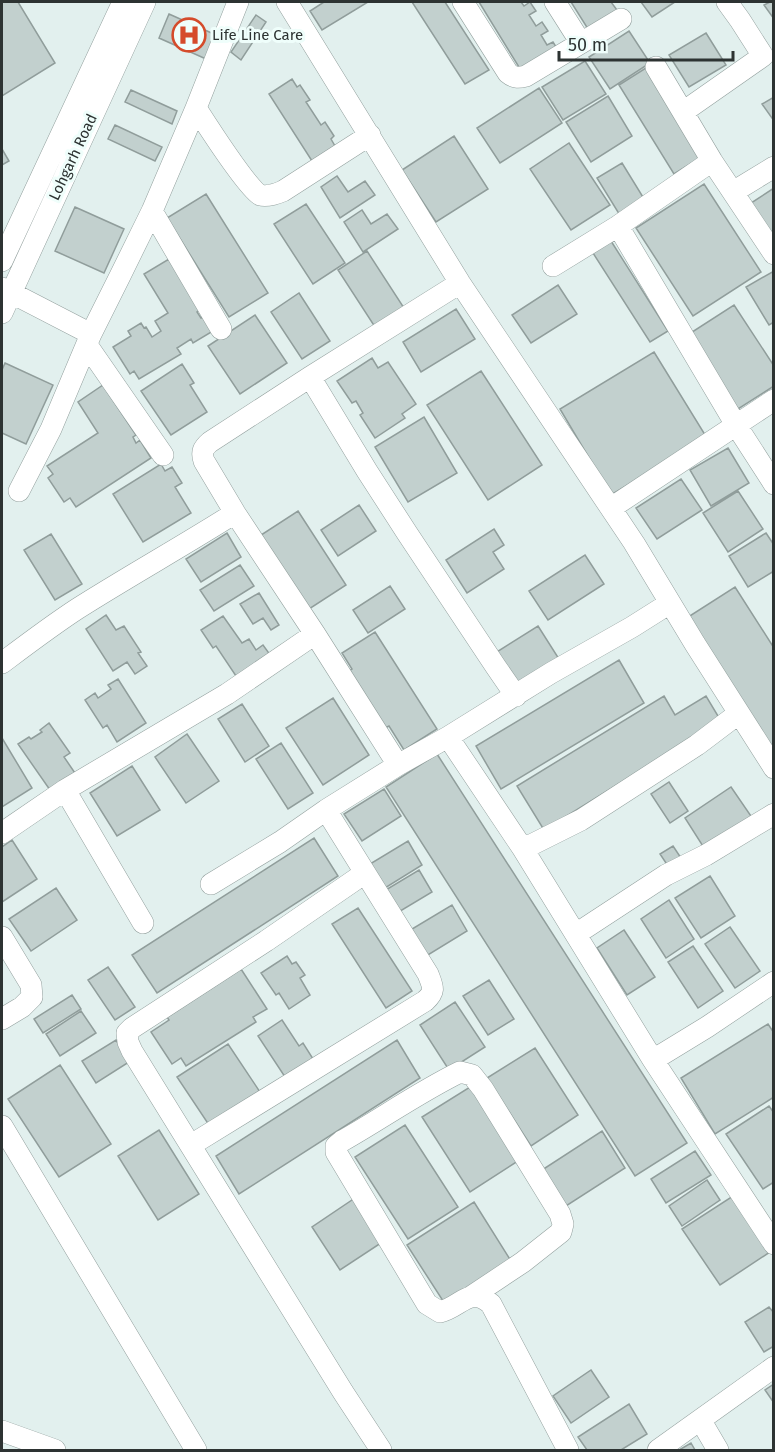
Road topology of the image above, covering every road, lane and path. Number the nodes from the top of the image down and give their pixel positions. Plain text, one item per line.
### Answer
1 (123, 2) edge
2 (145, 2) edge
3 (238, 2) edge
4 (287, 2) edge
5 (463, 2) edge
6 (555, 2) edge
7 (727, 2) edge
8 (621, 19) dead end
9 (581, 43) junction
10 (768, 53) edge
11 (656, 67) dead end
12 (196, 108) junction
13 (683, 112) junction
14 (370, 135) junction
15 (712, 161) junction
16 (774, 167) edge
17 (733, 192) junction
18 (152, 211) junction
19 (618, 226) junction
20 (774, 254) edge
21 (2, 261) edge
22 (553, 266) dead end
23 (460, 283) junction
24 (6, 291) edge
25 (2, 313) edge
26 (221, 329) dead end
27 (89, 340) junction
28 (310, 376) junction
29 (774, 400) edge
30 (736, 425) junction
31 (163, 455) dead end
32 (774, 484) edge
33 (19, 492) dead end
34 (611, 508) junction
35 (235, 513) junction
36 (670, 603) junction
37 (315, 634) junction
38 (2, 663) edge
39 (516, 696) junction
40 (738, 714) junction
41 (448, 737) junction
42 (398, 765) junction
43 (774, 768) edge
44 (65, 790) junction
45 (326, 810) junction
46 (774, 814) edge
47 (2, 833) edge
48 (523, 849) junction
49 (365, 873) junction
50 (211, 884) dead end
51 (143, 923) dead end
52 (576, 934) junction
53 (2, 937) edge
54 (774, 982) edge
55 (2, 1019) edge
56 (653, 1060) junction
57 (2, 1126) edge
58 (191, 1145) junction
59 (774, 1244) edge
60 (472, 1296) junction
61 (774, 1367) edge
62 (701, 1421) junction
63 (2, 1431) edge
64 (55, 1450) edge
65 (196, 1450) edge
66 (381, 1450) edge
67 (568, 1450) edge
68 (658, 1450) edge
69 (718, 1450) edge

1 - 21 street
2 - 24 street, Lohgarh Road
3 - 12 street
4 - 14 street
5 - 9 street
6 - 9 street
7 - 10 street
8 - 9 street
10 - 13 street
11 - 13 street
12 - 14 street
12 - 18 street
13 - 15 street
14 - 23 street
15 - 17 street
15 - 19 street
16 - 17 street
17 - 20 street
18 - 26 street
18 - 27 street
19 - 22 street
19 - 30 street
23 - 28 street
23 - 34 street
24 - 25 street, Lohgarh Road
24 - 27 street
27 - 31 street
27 - 33 street
28 - 35 street
28 - 39 street
29 - 30 street
30 - 32 street
30 - 34 street
34 - 36 street
35 - 37 street
35 - 38 street
36 - 39 street
36 - 40 street
37 - 42 street
37 - 44 street
39 - 41 street
40 - 43 street
40 - 48 street
41 - 42 street
41 - 48 street
42 - 45 street
44 - 47 street
44 - 51 street
45 - 49 street
45 - 50 street
46 - 52 street
48 - 52 street
49 - 58 street
49 - 58 street
52 - 56 street
53 - 55 street
54 - 56 street
56 - 59 street
57 - 65 street
58 - 66 street
60 - 60 street
60 - 67 street
61 - 62 street
62 - 68 street
62 - 69 street
63 - 64 street

